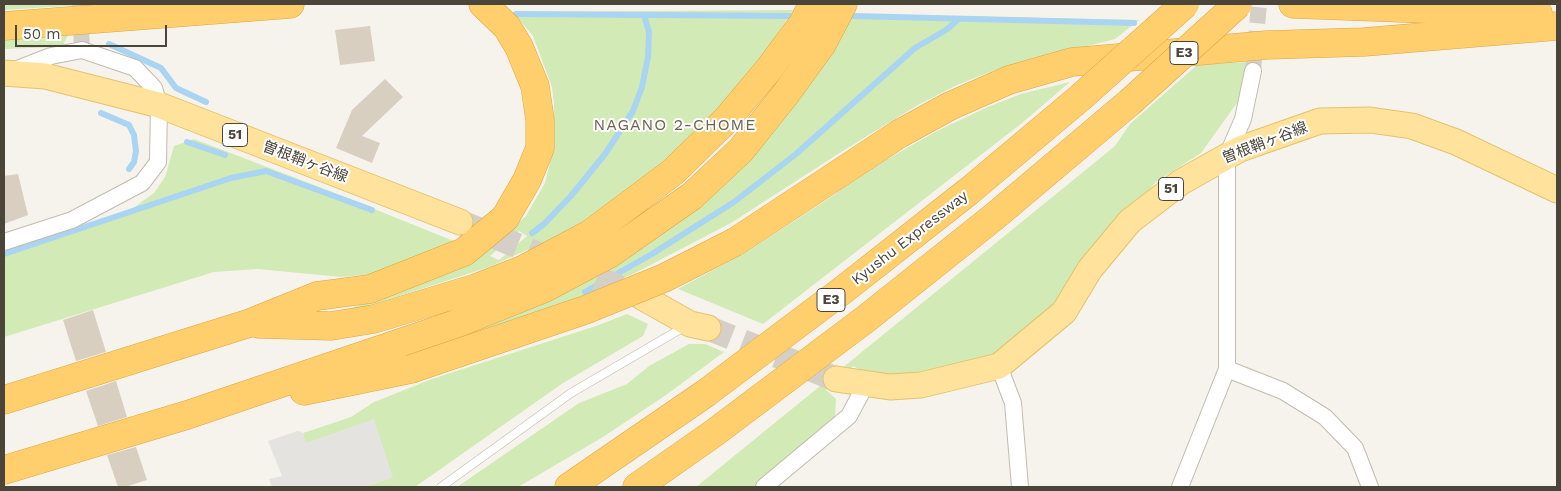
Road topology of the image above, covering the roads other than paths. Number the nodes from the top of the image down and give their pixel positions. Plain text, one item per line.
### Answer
1 (290, 4) edge
2 (482, 4) edge
3 (1185, 4) edge
4 (1238, 4) edge
5 (1293, 4) edge
6 (840, 11) edge
7 (808, 13) edge
8 (1557, 14) edge
9 (4, 26) edge
10 (1557, 26) edge
11 (1253, 71) tunnel mouth
12 (5, 73) edge
13 (159, 105) junction
14 (1227, 156) junction
15 (1557, 190) edge
16 (460, 222) tunnel mouth
17 (4, 242) edge
18 (642, 297) tunnel mouth
19 (867, 318) junction
20 (250, 323) junction
21 (699, 326) joint
22 (1000, 366) junction
23 (1227, 369) junction
24 (836, 379) tunnel mouth
25 (867, 382) junction
26 (4, 400) edge
27 (187, 415) junction
28 (75, 450) junction
29 (4, 470) edge
30 (4, 483) edge
31 (441, 487) edge
32 (569, 487) edge
33 (637, 487) edge
34 (667, 487) edge
35 (764, 487) edge
36 (1020, 487) edge
37 (1180, 487) edge
38 (1370, 487) edge

1 - 9 highway
2 - 20 highway
3 - 32 highway, Kyushu Expressway / E3, bridge
4 - 19 highway, E3, bridge
5 - 8 highway
6 - 27 highway
7 - 20 highway
10 - 27 highway, bridge
11 - 14 street
12 - 13 main road, 曽根鞘ヶ谷線 / 51
12 - 13 street
13 - 16 main road, 曽根鞘ヶ谷線 / 51
13 - 17 street
14 - 15 main road, 曽根鞘ヶ谷線 / 51
14 - 22 main road, 曽根鞘ヶ谷線 / 51
14 - 23 street
18 - 21 main road
19 - 33 highway, E3
19 - 34 highway
20 - 26 highway
21 - 31 lane
22 - 25 main road, 曽根鞘ヶ谷線 / 51
22 - 36 street
23 - 37 street
23 - 38 street
24 - 25 main road, 曽根鞘ヶ谷線 / 51
25 - 35 street
27 - 28 highway
28 - 29 highway
28 - 30 highway

